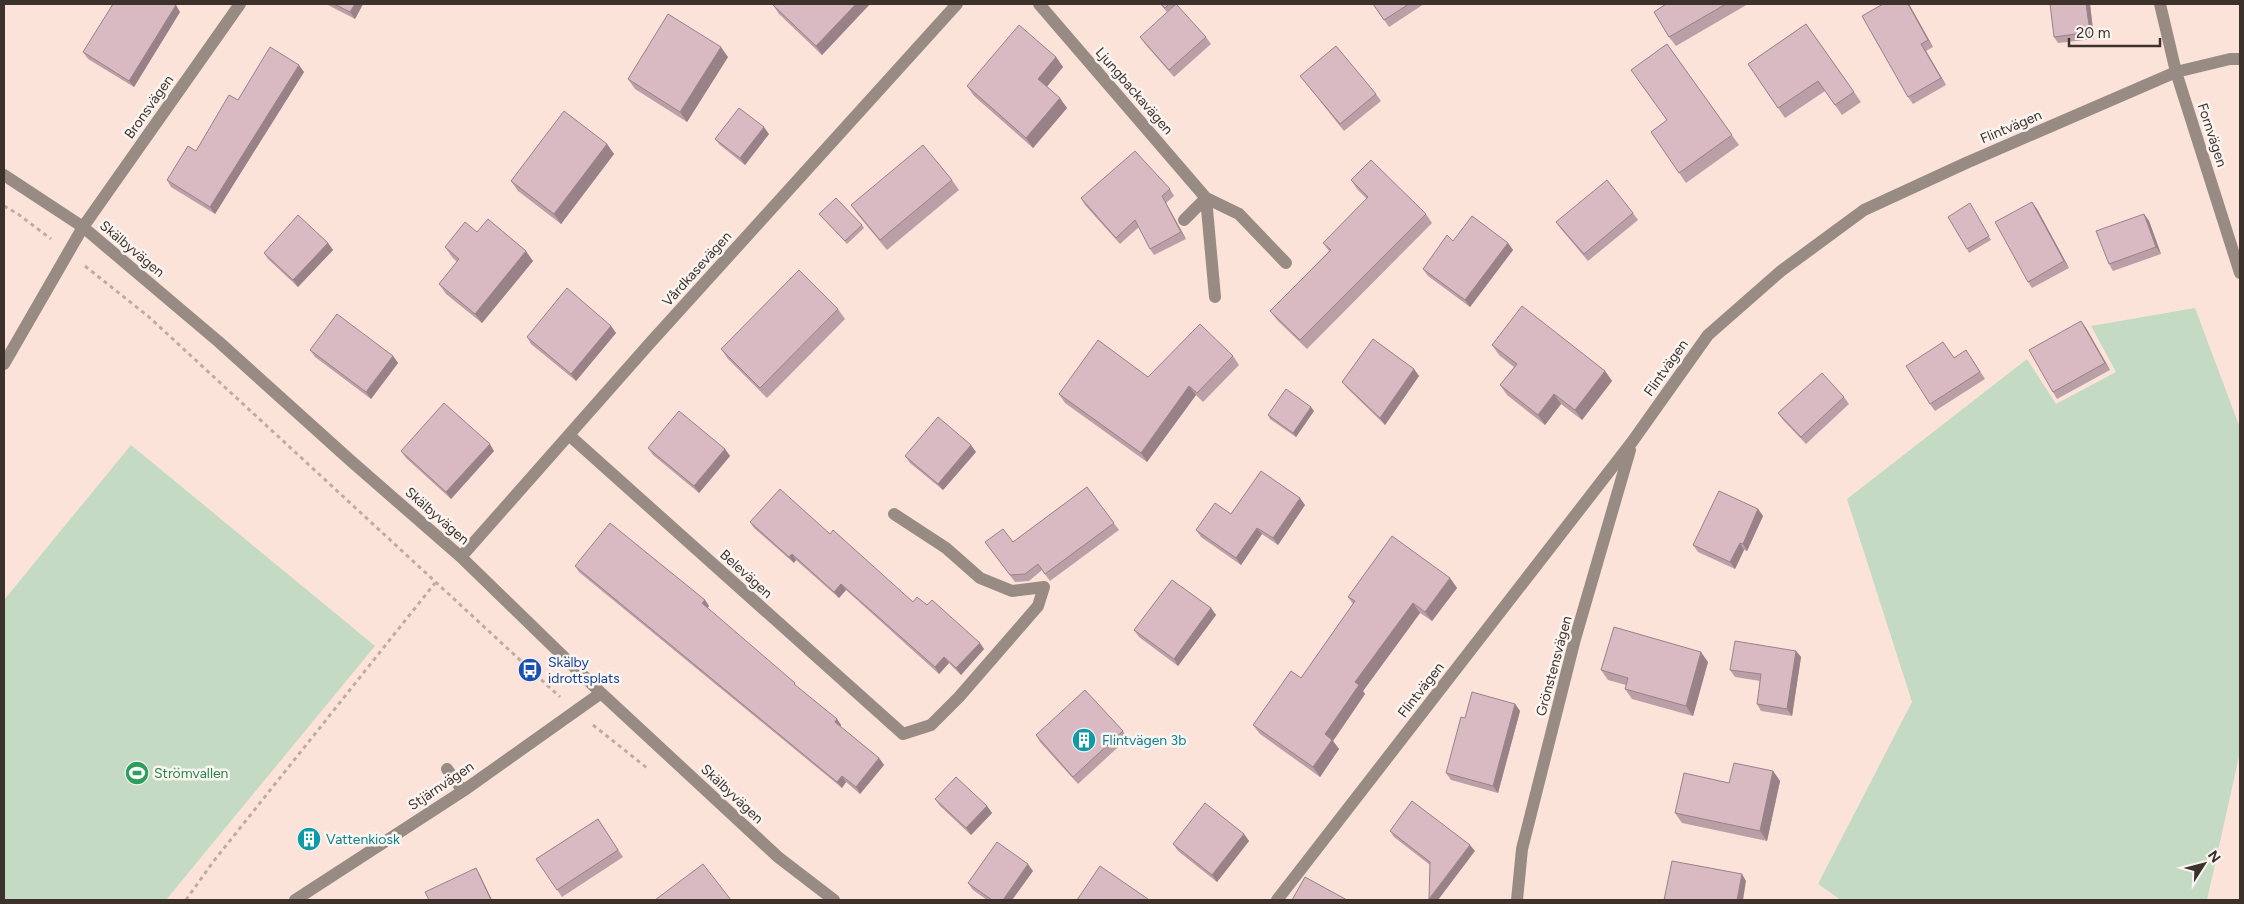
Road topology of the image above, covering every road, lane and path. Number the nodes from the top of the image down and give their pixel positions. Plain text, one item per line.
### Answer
1 (240, 4) edge
2 (957, 4) edge
3 (1039, 4) edge
4 (2160, 4) edge
5 (2240, 59) edge
6 (2176, 72) junction
7 (4, 175) edge
8 (1206, 198) junction
9 (4, 206) edge
10 (1184, 220) dead end
11 (82, 227) junction
12 (68, 253) junction
13 (1286, 263) dead end
14 (2240, 273) edge
15 (1215, 297) dead end
16 (4, 364) edge
17 (570, 436) junction
18 (1632, 442) junction
19 (894, 514) dead end
20 (461, 557) junction
21 (435, 583) junction
22 (601, 693) junction
23 (576, 711) junction
24 (446, 769) dead end
25 (652, 773) dead end
26 (463, 791) junction
27 (186, 900) edge
28 (295, 900) edge
29 (834, 900) edge
30 (1278, 900) edge
31 (1517, 900) edge

1 - 11 street, Bronsvägen
2 - 17 street, Vårdkasevägen
3 - 8 street, Ljungbackavägen
4 - 6 street, Fornvägen
5 - 6 street, Flintvägen
6 - 14 street, Fornvägen
6 - 18 street, Flintvägen
7 - 11 street, Skälbyvägen
8 - 10 street
8 - 13 street
8 - 15 street
9 - 12 path
11 - 12 street, Bronsvägen
11 - 20 street, Skälbyvägen
12 - 16 street, Bronsvägen
12 - 21 path
17 - 19 street, Belevägen
17 - 20 street, Vårdkasevägen
18 - 30 street, Flintvägen
18 - 31 street, Grönstensvägen
20 - 22 street, Skälbyvägen
21 - 23 path
21 - 27 path
22 - 23 street, Stjärnvägen
22 - 29 street, Skälbyvägen
23 - 25 path
23 - 26 street, Stjärnvägen
24 - 26 street
26 - 28 street, Stjärnvägen

